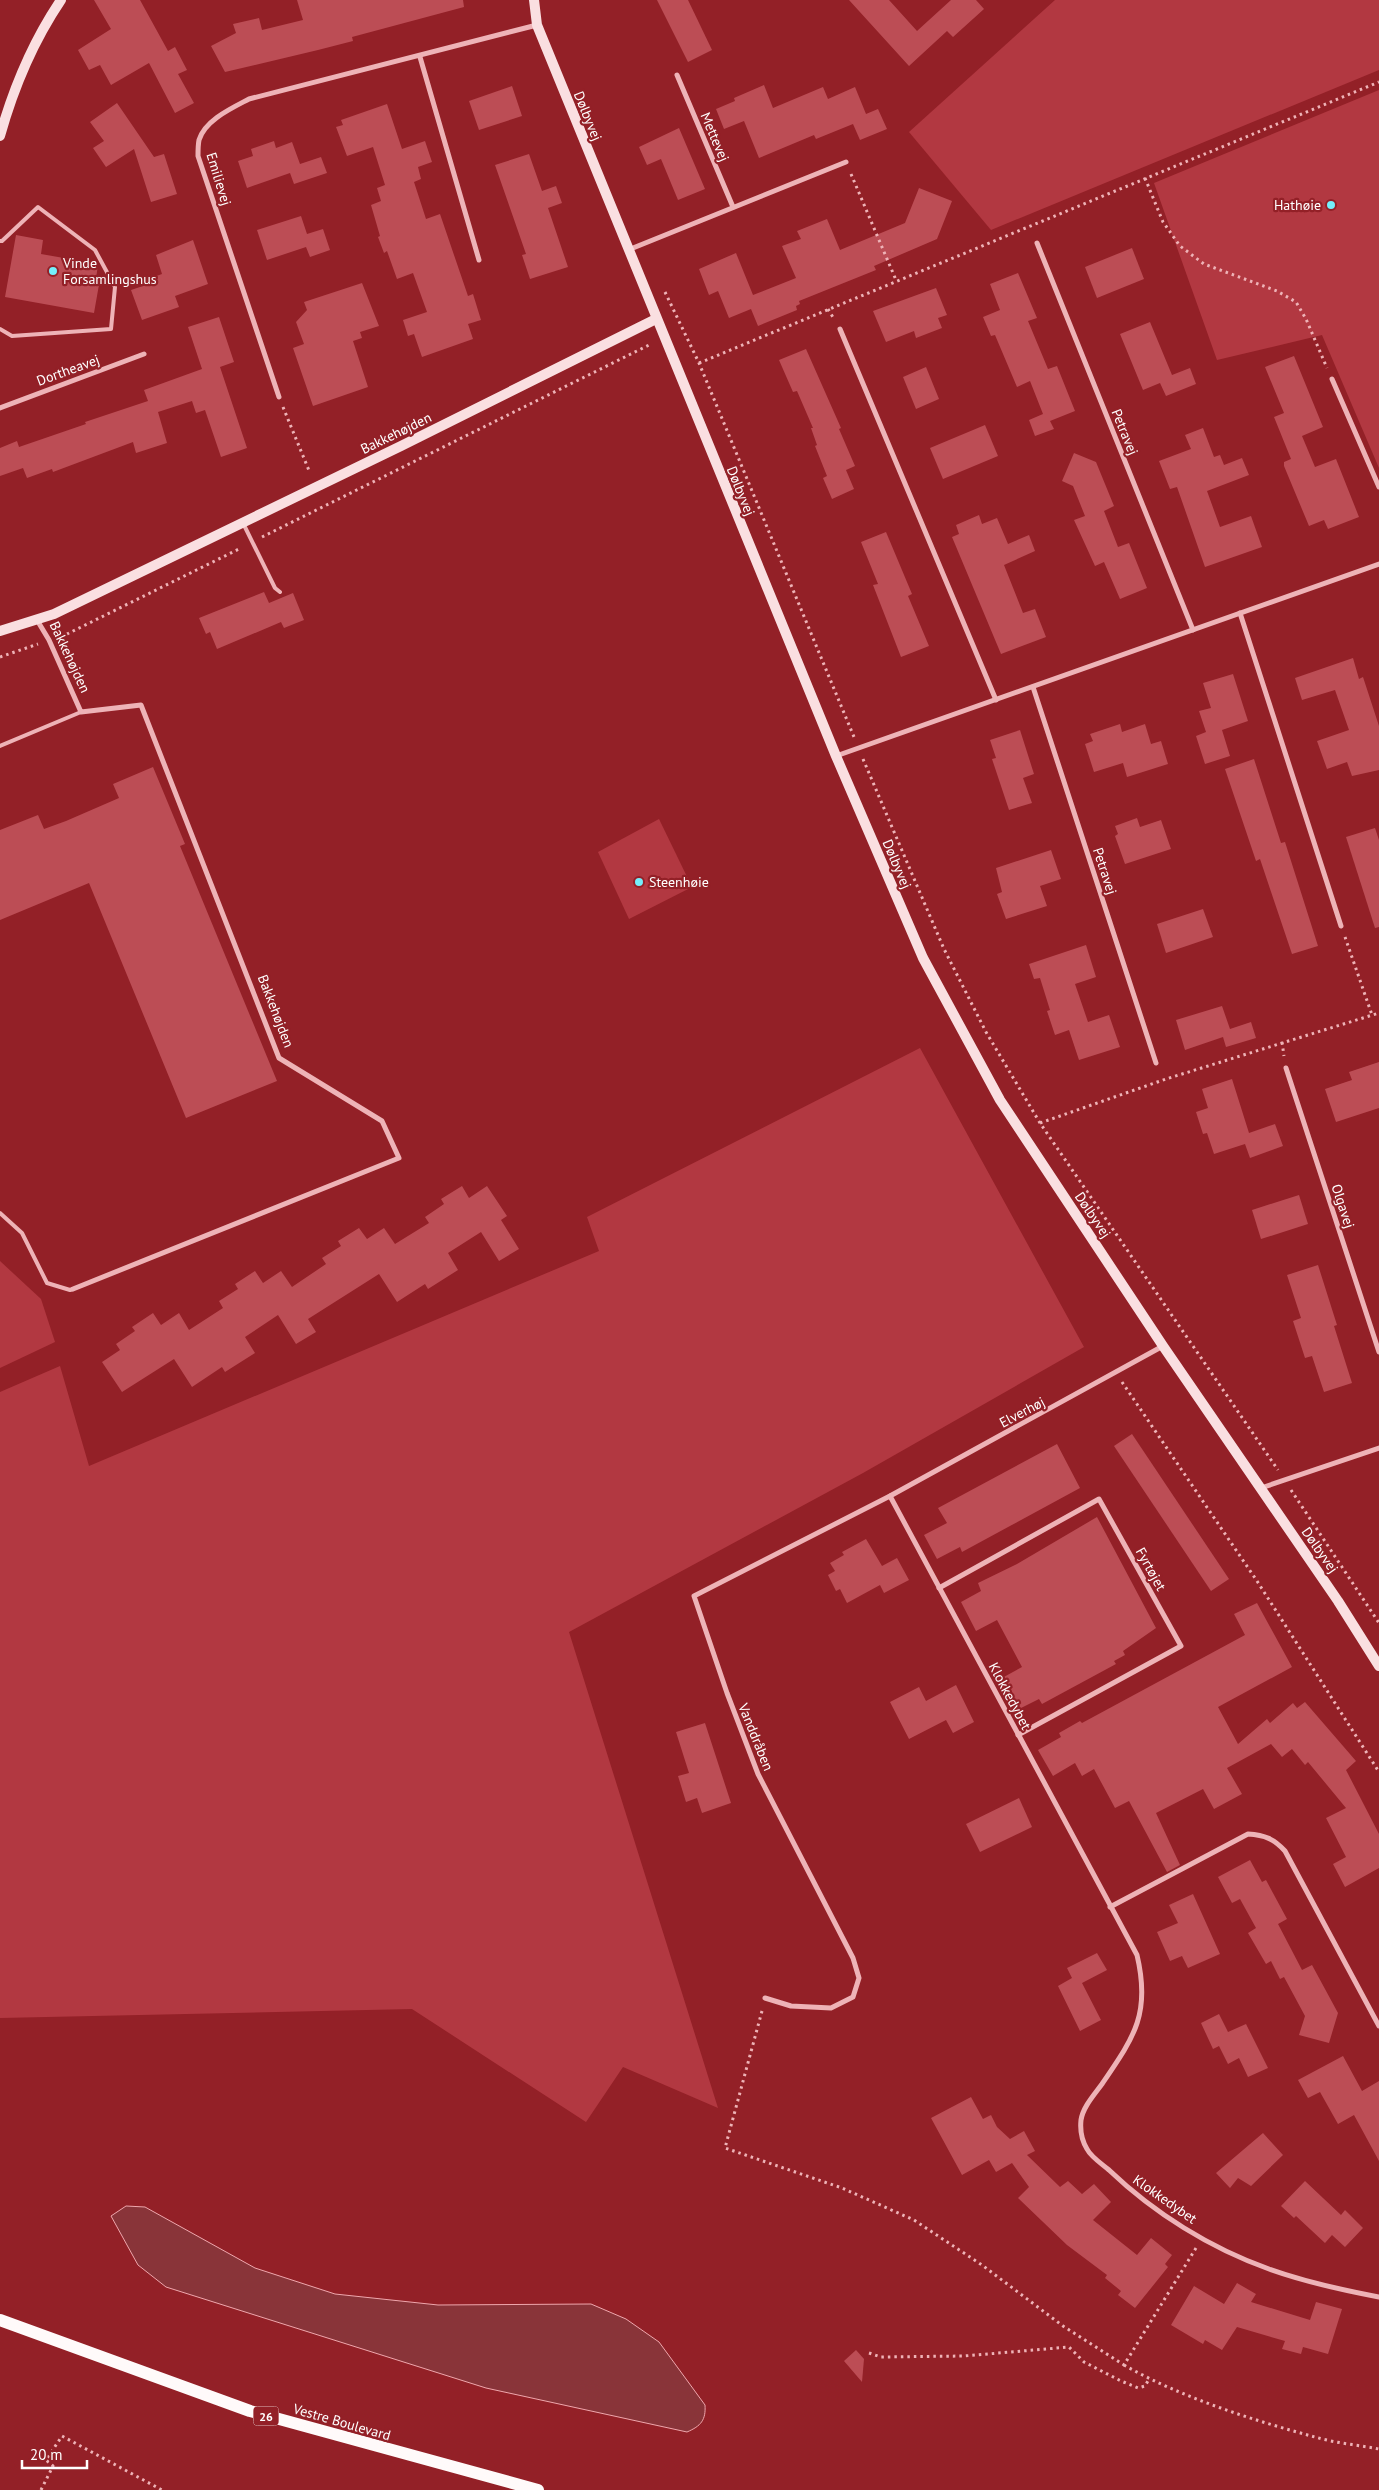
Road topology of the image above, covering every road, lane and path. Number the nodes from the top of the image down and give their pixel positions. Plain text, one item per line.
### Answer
1 (61, 0) edge
2 (534, 0) edge
3 (537, 25) junction
4 (420, 57) junction
5 (677, 75) dead end
6 (1379, 82) edge
7 (0, 136) edge
8 (846, 162) joint
9 (1145, 178) junction
10 (733, 207) junction
11 (0, 240) edge
12 (1036, 243) dead end
13 (628, 250) junction
14 (479, 260) dead end
15 (896, 280) junction
16 (662, 286) dead end
17 (656, 319) junction
18 (682, 328) junction
19 (0, 329) edge
20 (840, 329) dead end
21 (663, 338) junction
22 (144, 354) dead end
23 (699, 363) junction
24 (1332, 379) joint
25 (279, 397) joint
26 (0, 408) edge
27 (1379, 486) edge
28 (316, 487) junction
29 (243, 523) junction
30 (253, 542) junction
31 (1379, 564) edge
32 (280, 592) dead end
33 (1240, 614) junction
34 (37, 620) junction
35 (1193, 630) junction
36 (0, 631) edge
37 (49, 640) junction
38 (0, 657) edge
39 (1033, 687) junction
40 (996, 700) junction
41 (81, 712) junction
42 (0, 746) edge
43 (859, 749) junction
44 (836, 756) junction
45 (1341, 926) joint
46 (1379, 1013) edge
47 (1372, 1015) junction
48 (1156, 1063) dead end
49 (1286, 1068) dead end
50 (1040, 1123) junction
51 (0, 1213) edge
52 (73, 1289) joint
53 (1163, 1346) junction
54 (1379, 1352) edge
55 (1116, 1374) junction
56 (1379, 1448) edge
57 (1284, 1479) junction
58 (1261, 1488) junction
59 (890, 1496) junction
60 (939, 1588) junction
61 (1379, 1623) edge
62 (1379, 1666) edge
63 (1018, 1735) junction
64 (1379, 1772) edge
65 (1110, 1907) junction
66 (766, 1998) joint
67 (1379, 2026) edge
68 (1202, 2238) junction
69 (1379, 2297) edge
70 (0, 2320) edge
71 (869, 2353) dead end
72 (1124, 2365) junction
73 (1149, 2379) junction
74 (1379, 2449) edge
75 (42, 2490) edge
76 (162, 2490) edge
77 (538, 2490) edge

1 - 7 street
2 - 3 street, Dølbyvej
3 - 4 street, Emilievej
3 - 13 street, Dølbyvej
4 - 14 street
4 - 25 street, Emilievej
5 - 10 street, Mettevej
6 - 9 path
8 - 10 street
8 - 15 path
9 - 15 path
9 - 24 path
10 - 13 street
11 - 19 lane
12 - 35 street, Petravej
13 - 17 street, Dølbyvej
15 - 23 path
16 - 18 path
17 - 21 street, Dølbyvej
17 - 28 street, Bakkehøjden
18 - 21 path
18 - 23 path
20 - 40 street
21 - 30 path
21 - 44 street, Dølbyvej
22 - 26 street, Dortheavej
23 - 43 path
24 - 27 street
25 - 28 path
28 - 29 street, Bakkehøjden
29 - 30 lane
29 - 34 street, Bakkehøjden
30 - 32 lane
30 - 37 path
31 - 33 street
33 - 35 street
33 - 45 street
34 - 36 street, Bakkehøjden
34 - 37 street, Bakkehøjden
35 - 39 street
37 - 38 path
37 - 41 street, Bakkehøjden
39 - 40 street
39 - 48 street, Petravej
40 - 43 street
41 - 42 lane
41 - 52 street, Bakkehøjden
43 - 44 street
43 - 50 path
44 - 53 street, Dølbyvej
45 - 47 path
46 - 47 path
47 - 50 path
49 - 54 street, Olgavej
50 - 57 path
51 - 52 lane
53 - 55 street, Elverhøj
53 - 58 street, Dølbyvej
55 - 59 street, Elverhøj
55 - 64 path
56 - 57 street
57 - 58 street
57 - 61 path
58 - 62 street, Dølbyvej
59 - 60 street, Klokkedybet
59 - 66 street, Vanddråben
60 - 63 street, Klokkedybet
60 - 63 street, Fyrtøjet
63 - 65 street, Klokkedybet
65 - 67 street
65 - 68 street, Klokkedybet
66 - 72 path
68 - 69 street, Klokkedybet
68 - 72 path
70 - 77 main road, Vestre Boulevard / 26
71 - 73 path
72 - 73 path
73 - 74 path
75 - 76 path

